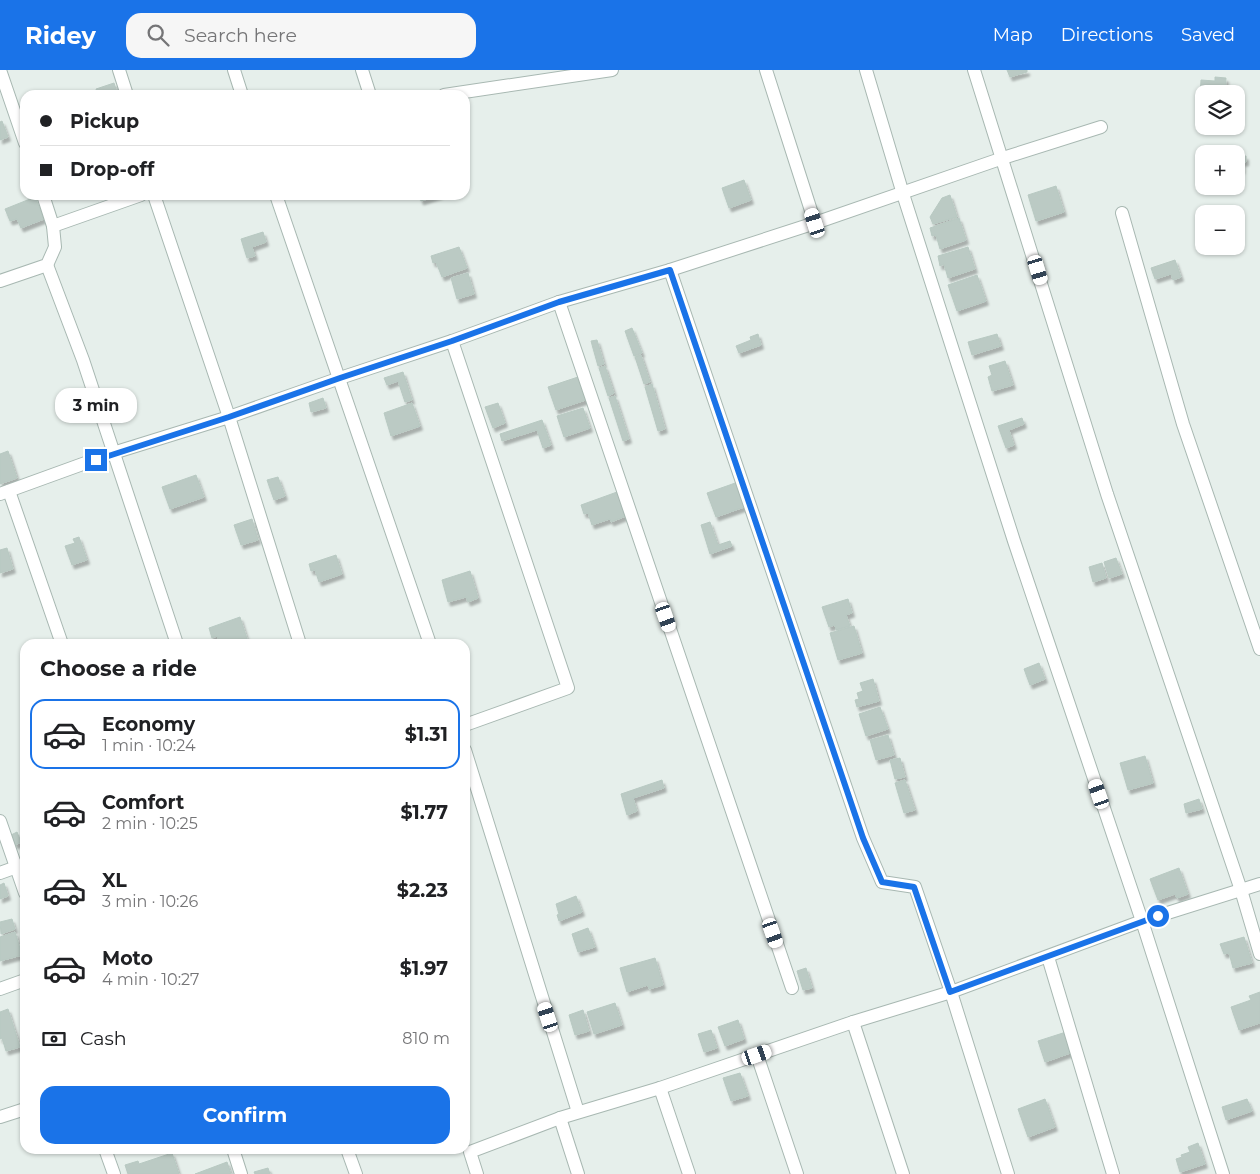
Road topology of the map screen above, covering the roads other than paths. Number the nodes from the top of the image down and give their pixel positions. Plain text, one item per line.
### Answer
1 (0, 70) edge
2 (119, 70) edge
3 (234, 70) edge
4 (362, 70) edge
5 (612, 70) edge
6 (766, 70) edge
7 (866, 70) edge
8 (974, 70) edge
9 (125, 90) edge
10 (240, 90) edge
11 (368, 90) edge
12 (470, 91) edge
13 (1101, 127) dead end
14 (20, 128) edge
15 (1003, 158) junction
16 (903, 194) junction
17 (45, 200) edge
18 (127, 200) edge
19 (156, 200) edge
20 (278, 200) edge
21 (1122, 213) dead end
22 (815, 223) junction
23 (53, 226) junction
24 (47, 265) junction
25 (670, 270) junction
26 (0, 282) edge
27 (559, 302) junction
28 (452, 341) junction
29 (340, 378) junction
30 (229, 417) junction
31 (113, 453) junction
32 (4, 493) edge
33 (60, 639) edge
34 (175, 639) edge
35 (298, 639) edge
36 (428, 639) edge
37 (1260, 650) edge
38 (470, 723) edge
39 (470, 766) edge
40 (0, 820) edge
41 (20, 866) edge
42 (0, 873) edge
43 (1260, 884) edge
44 (1241, 890) junction
45 (1142, 921) junction
46 (1260, 954) edge
47 (1048, 957) junction
48 (20, 982) edge
49 (792, 988) dead end
50 (0, 989) edge
51 (950, 992) junction
52 (853, 1022) junction
53 (757, 1055) junction
54 (660, 1088) junction
55 (20, 1111) edge
56 (578, 1112) junction
57 (0, 1117) edge
58 (560, 1118) junction
59 (107, 1154) edge
60 (235, 1154) edge
61 (349, 1154) edge
62 (114, 1174) edge
63 (241, 1174) edge
64 (356, 1174) edge
65 (477, 1174) edge
66 (578, 1174) edge
67 (689, 1174) edge
68 (797, 1174) edge
69 (903, 1174) edge
70 (1008, 1174) edge
71 (1113, 1174) edge
72 (1222, 1174) edge

1 - 14 street
2 - 9 street
3 - 10 street
4 - 11 street
5 - 12 street
6 - 22 street
7 - 16 street
8 - 15 street
13 - 15 street
15 - 16 street
15 - 44 street
16 - 22 street
16 - 45 street
17 - 23 street
18 - 23 street
19 - 30 street
20 - 29 street
21 - 37 street
22 - 25 street
23 - 24 street
24 - 26 street
24 - 31 street
25 - 27 street
25 - 51 street
27 - 28 street
27 - 49 street
28 - 29 street
28 - 38 street
29 - 30 street
29 - 36 street
30 - 31 street
30 - 35 street
31 - 32 street
31 - 34 street
32 - 33 street
39 - 56 street
40 - 41 street
41 - 42 street
43 - 44 street
44 - 45 street
44 - 46 street
45 - 47 street
45 - 72 street
47 - 51 street
47 - 71 street
48 - 50 street
51 - 52 street
51 - 70 street
52 - 53 street
52 - 69 street
53 - 54 street
53 - 68 street
54 - 56 street
54 - 67 street
55 - 57 street
56 - 58 street
58 - 65 street
58 - 66 street
59 - 62 street
60 - 63 street
61 - 64 street

